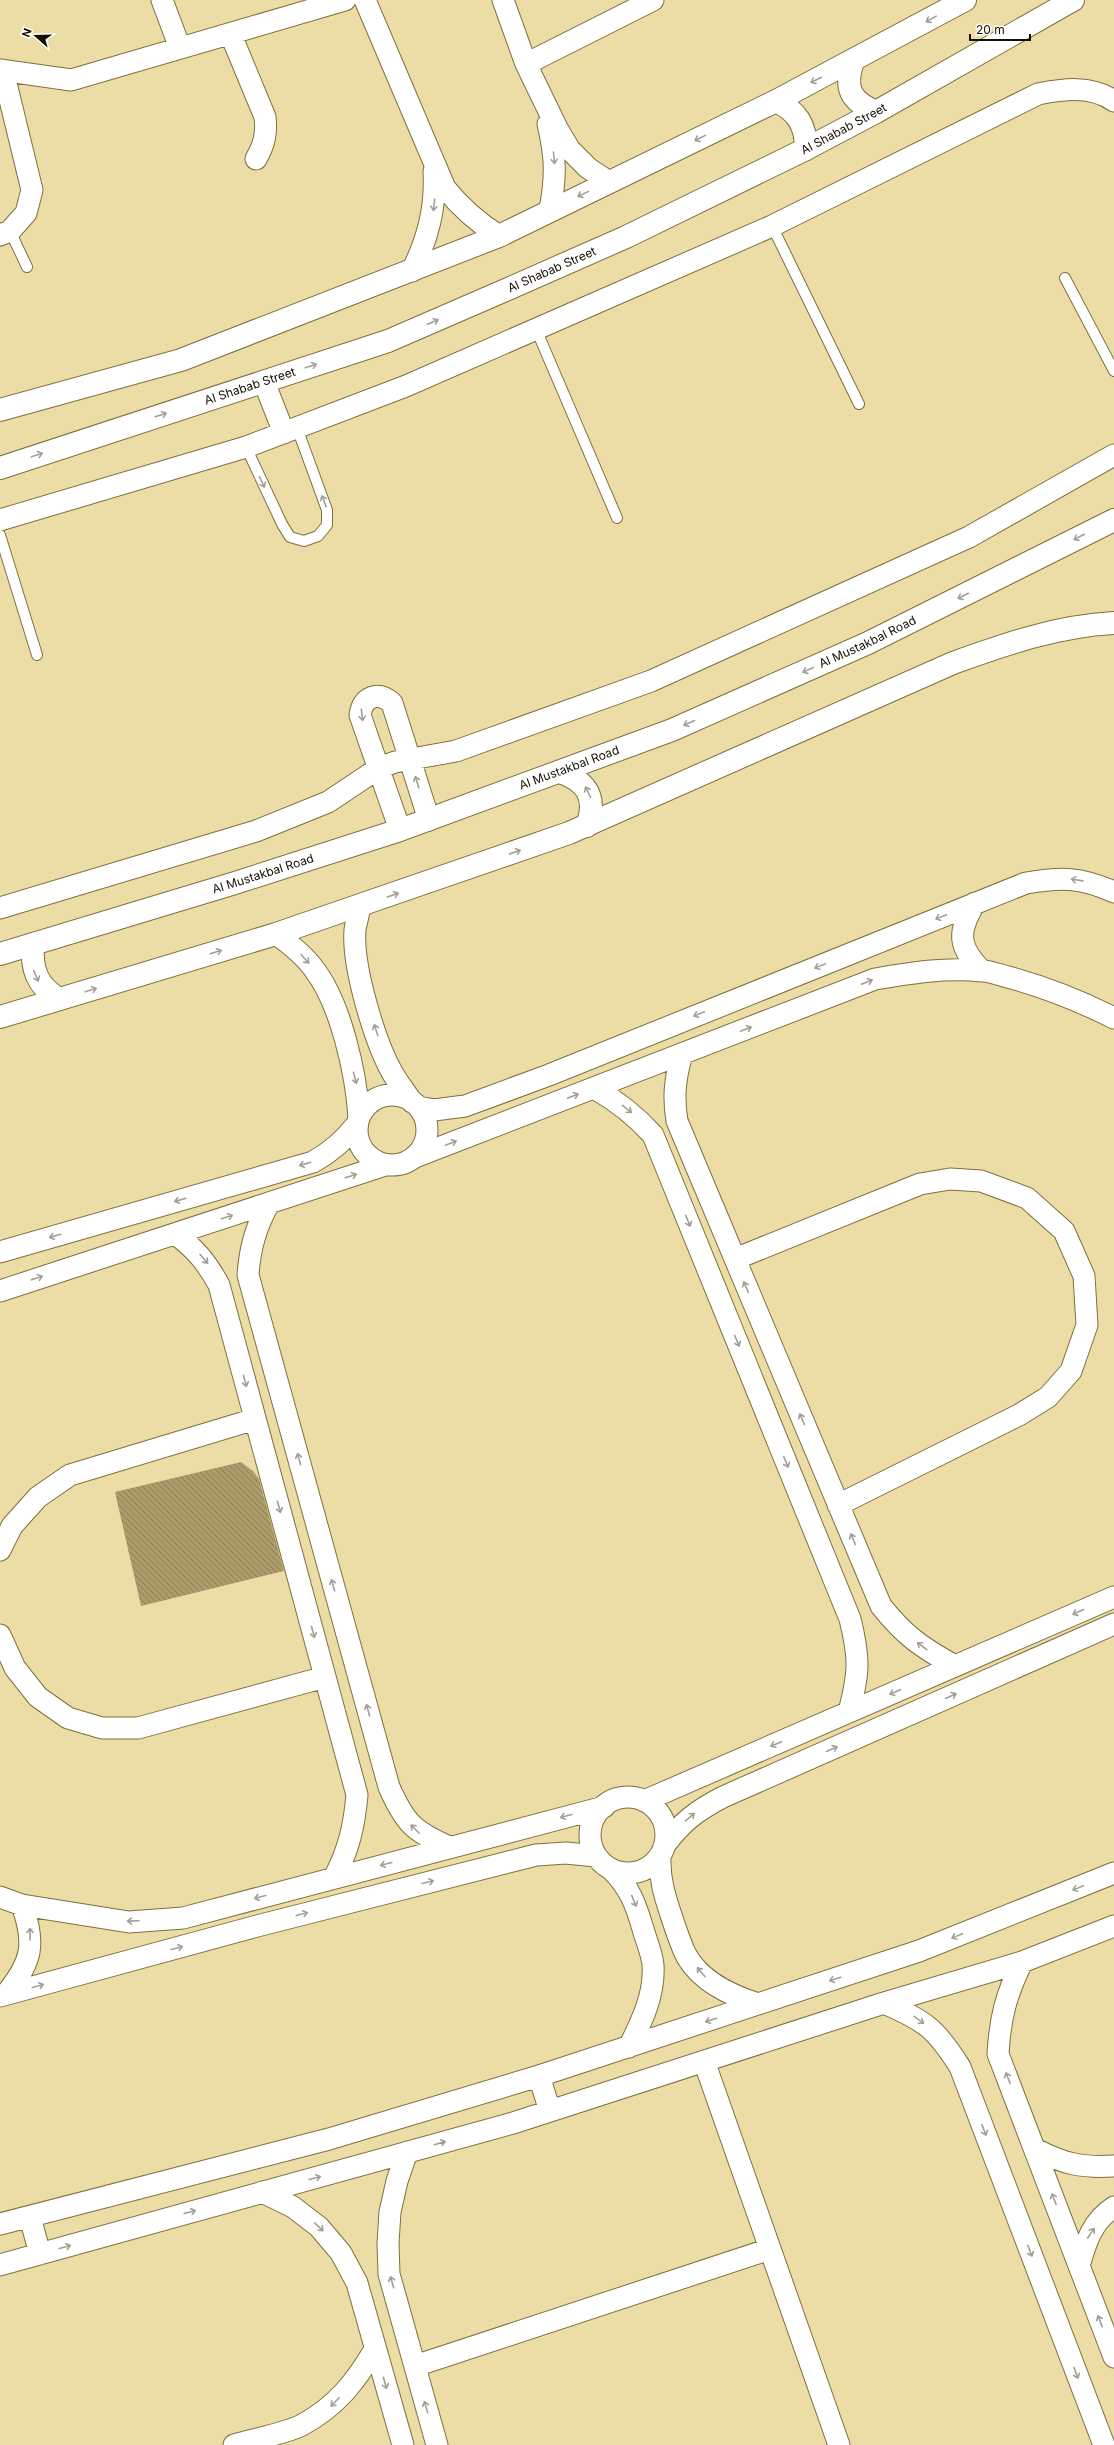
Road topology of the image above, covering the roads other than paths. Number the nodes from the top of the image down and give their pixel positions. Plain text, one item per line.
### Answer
1 (162, 0) edge
2 (346, 0) edge
3 (365, 0) edge
4 (503, 0) edge
5 (653, 0) edge
6 (965, 0) edge
7 (1073, 0) edge
8 (231, 34) junction
9 (180, 48) junction
10 (853, 61) junction
11 (526, 64) junction
12 (2, 70) edge
13 (776, 101) junction
14 (1114, 101) edge
15 (544, 106) junction
16 (876, 112) junction
17 (806, 149) junction
18 (256, 159) dead end
19 (434, 166) junction
20 (609, 182) junction
21 (550, 210) junction
22 (772, 226) junction
23 (5, 233) edge
24 (499, 236) junction
25 (27, 267) dead end
26 (412, 271) junction
27 (1065, 278) dead end
28 (536, 329) junction
29 (1114, 371) edge
30 (264, 382) junction
31 (859, 404) dead end
32 (0, 410) edge
33 (290, 431) junction
34 (246, 447) junction
35 (1114, 455) edge
36 (0, 468) edge
37 (617, 518) dead end
38 (0, 520) edge
39 (1114, 520) edge
40 (0, 535) edge
41 (1114, 623) edge
42 (37, 655) dead end
43 (410, 760) junction
44 (379, 768) junction
45 (560, 772) junction
46 (429, 820) junction
47 (587, 826) junction
48 (400, 830) junction
49 (1114, 892) edge
50 (975, 903) junction
51 (360, 906) junction
52 (0, 908) edge
53 (276, 934) junction
54 (33, 944) junction
55 (0, 954) edge
56 (982, 970) junction
57 (59, 999) junction
58 (0, 1016) edge
59 (1114, 1018) edge
60 (682, 1054) junction
61 (594, 1088) junction
62 (415, 1105) junction
63 (358, 1121) junction
64 (415, 1157) junction
65 (386, 1165) junction
66 (269, 1203) junction
67 (175, 1234) junction
68 (0, 1252) edge
69 (735, 1259) junction
70 (0, 1291) edge
71 (789, 1387) junction
72 (760, 1399) junction
73 (255, 1419) junction
74 (838, 1505) junction
75 (0, 1550) edge
76 (327, 1561) junction
77 (296, 1570) junction
78 (867, 1573) junction
79 (836, 1586) junction
80 (1114, 1597) edge
81 (1114, 1624) edge
82 (0, 1635) edge
83 (955, 1666) junction
84 (325, 1677) junction
85 (849, 1712) junction
86 (644, 1801) junction
87 (604, 1807) junction
88 (449, 1847) junction
89 (662, 1851) junction
90 (596, 1856) junction
91 (612, 1870) junction
92 (1114, 1873) edge
93 (334, 1878) junction
94 (0, 1897) edge
95 (22, 1905) junction
96 (1114, 1926) edge
97 (1022, 1962) junction
98 (3, 1995) edge
99 (884, 2003) junction
100 (758, 2004) junction
101 (629, 2046) junction
102 (704, 2061) junction
103 (539, 2076) junction
104 (550, 2111) junction
105 (1035, 2149) junction
106 (407, 2152) junction
107 (1114, 2166) edge
108 (262, 2192) junction
109 (1114, 2207) edge
110 (30, 2217) junction
111 (0, 2224) edge
112 (770, 2249) junction
113 (40, 2254) junction
114 (0, 2265) edge
115 (1079, 2266) junction
116 (376, 2349) junction
117 (1114, 2358) edge
118 (415, 2366) junction
119 (1105, 2432) edge
120 (835, 2444) edge
121 (234, 2445) edge
122 (403, 2445) edge
123 (437, 2445) edge

1 - 9 street
2 - 8 street
3 - 19 street
4 - 11 street
5 - 11 street
6 -> 10 main road
7 - 16 main road, Al Shabab Street
8 - 9 street
8 - 18 street
9 - 12 street
10 -> 13 main road
10 - 16 main road
11 - 15 street
12 - 23 street
13 - 17 main road
13 -> 20 main road
14 - 22 street
15 - 20 street
15 -> 21 street
16 - 17 main road, Al Shabab Street
30 -> 17 main road, Al Shabab Street
19 - 24 street
19 -> 26 street
20 -> 21 main road
21 - 24 main road
22 - 28 street
22 - 31 lane
23 - 25 lane
24 - 26 main road
26 - 32 main road
27 - 29 lane
28 - 33 street
28 - 37 lane
30 - 33 street
36 -> 30 main road, Al Shabab Street
33 - 34 street
34 -> 33 lane
34 - 38 street
35 - 43 street
39 -> 45 main road, Al Mustakbal Road
40 - 42 lane
41 - 47 main road
43 - 44 street
43 -> 44 street
46 -> 43 street
44 - 48 street
44 - 52 street
45 - 46 main road, Al Mustakbal Road
47 -> 45 main road
46 - 48 main road, Al Mustakbal Road
51 -> 47 main road
48 - 54 main road, Al Mustakbal Road
49 -> 50 street
50 - 56 street
50 -> 62 street
51 - 53 main road
62 -> 51 street
57 -> 53 main road
53 -> 63 street
54 - 55 main road, Al Mustakbal Road
54 -> 57 main road
56 - 59 street
60 -> 56 street
57 - 58 main road
60 - 61 street
60 - 69 street
64 -> 61 street
61 -> 72 street
62 - 63 street
62 - 64 street
63 - 65 street
63 -> 68 street
64 - 65 street
66 -> 65 street
67 -> 66 street
76 -> 66 street
70 -> 67 street
67 -> 73 street
71 -> 69 street
69 - 74 street
71 - 72 street
74 -> 71 street
72 -> 79 street
73 - 75 street
73 -> 77 street
78 -> 74 street
76 - 77 street
88 -> 76 street
77 -> 84 street
78 - 79 street
83 -> 78 street
79 - 85 street
80 -> 83 street
89 -> 81 street
82 - 84 street
83 -> 85 street
84 - 93 street
85 -> 86 street
86 - 87 street
86 - 89 street
87 -> 88 street
87 - 90 street
88 -> 93 street
89 - 91 street
100 -> 89 street
90 - 91 street
98 -> 90 street
91 -> 101 street
92 -> 100 street
93 -> 95 street
94 - 95 street
98 -> 95 street
96 - 97 street
97 - 99 street
105 -> 97 street
99 - 102 street
99 -> 119 street
100 -> 101 street
101 - 103 street
102 - 104 street
102 - 112 street
103 - 104 street
103 - 110 street
106 -> 104 street
105 - 107 street
115 -> 105 street
108 -> 106 street
118 -> 106 street
113 -> 108 street
108 -> 116 street
115 -> 109 street
110 - 111 street
110 - 113 street
112 - 118 street
112 - 120 street
113 - 114 street
117 -> 115 street
116 -> 121 street
116 -> 122 street
123 -> 118 street

